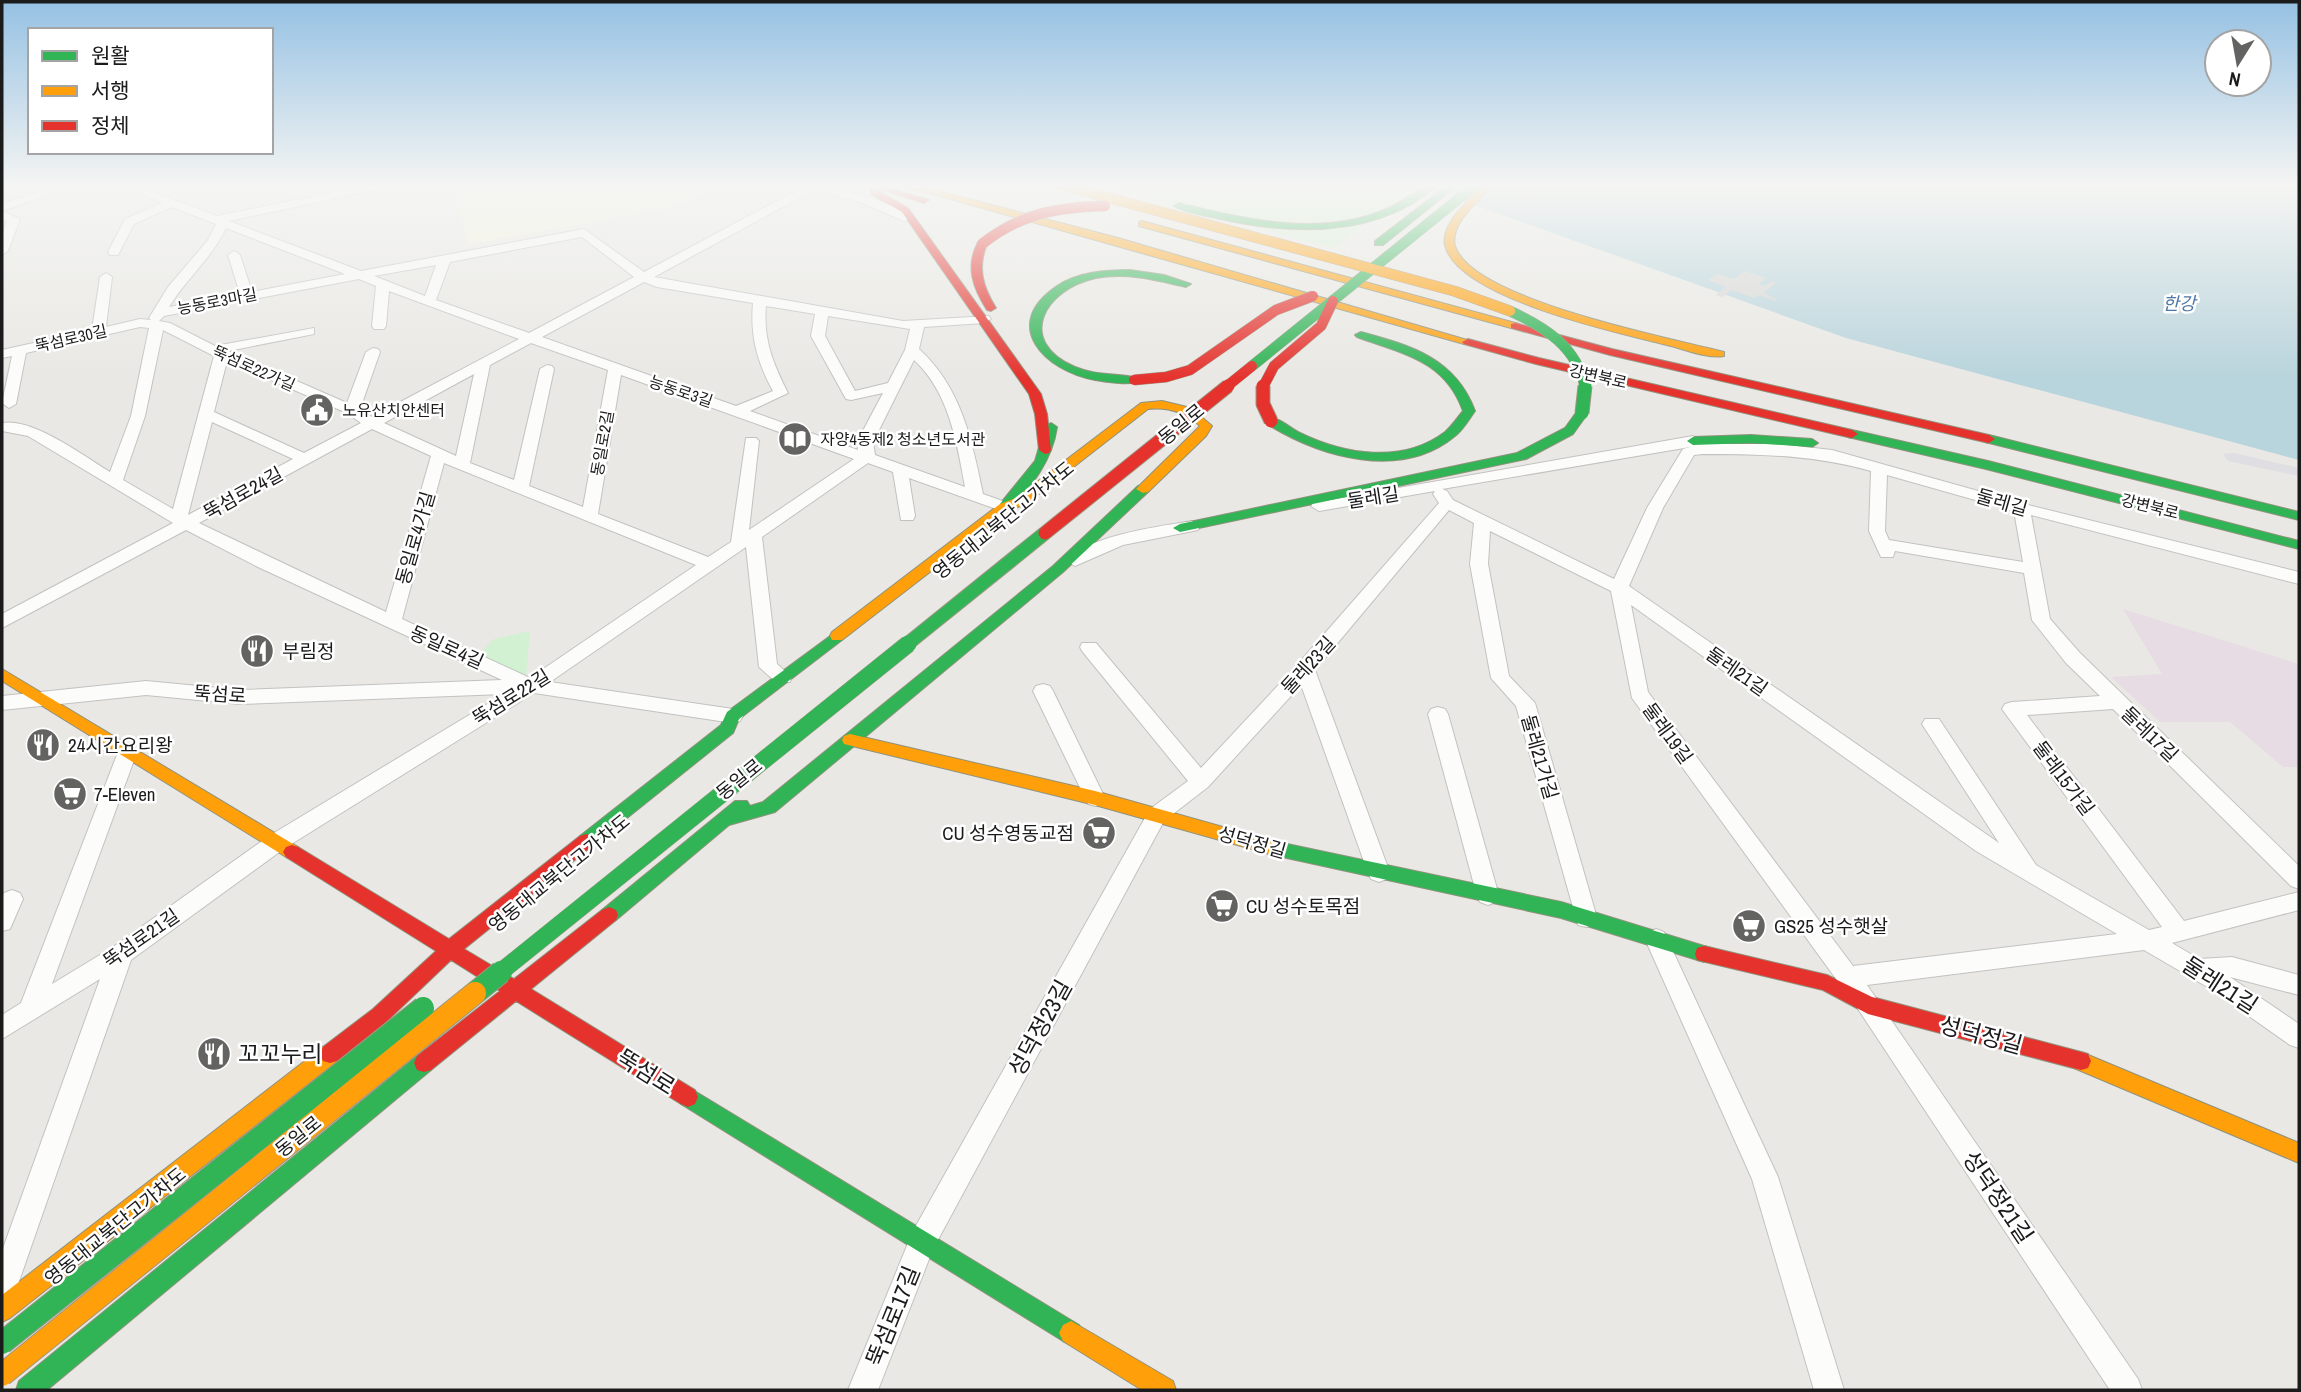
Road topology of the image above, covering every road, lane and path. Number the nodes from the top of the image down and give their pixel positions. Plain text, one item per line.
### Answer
1 (116, 249) edge
2 (207, 249) edge
3 (291, 249) edge
4 (501, 249) edge
5 (605, 249) edge
6 (694, 249) edge
7 (931, 249) edge
8 (980, 249) edge
9 (1081, 249) edge
10 (1145, 249) edge
11 (1230, 249) edge
12 (1284, 249) edge
13 (1301, 249) edge
14 (1372, 249) edge
15 (1397, 249) edge
16 (1451, 249) edge
17 (114, 252) dead end
18 (234, 255) dead end
19 (444, 260) junction
20 (357, 275) junction
21 (106, 277) dead end
22 (643, 277) junction
23 (383, 284) junction
24 (1389, 293) junction
25 (247, 295) junction
26 (1312, 296) junction
27 (1333, 301) junction
28 (429, 302) junction
29 (760, 302) junction
30 (1262, 304) dead end
31 (822, 313) junction
32 (984, 319) junction
33 (152, 321) junction
34 (918, 325) junction
35 (379, 326) dead end
36 (1345, 329) junction
37 (309, 331) dead end
38 (98, 332) junction
39 (530, 338) junction
40 (20, 350) junction
41 (912, 350) junction
42 (218, 352) junction
43 (373, 352) dead end
44 (2, 354) edge
45 (1733, 358) dead end
46 (484, 361) junction
47 (547, 369) dead end
48 (615, 369) junction
49 (1215, 373) dead end
50 (894, 386) junction
51 (1194, 390) dead end
52 (1683, 396) junction
53 (9, 404) dead end
54 (352, 410) junction
55 (738, 411) junction
56 (207, 414) junction
57 (1987, 421) dead end
58 (371, 422) junction
59 (1150, 424) dead end
60 (2, 427) edge
61 (1131, 436) dead end
62 (751, 441) dead end
63 (1160, 442) junction
64 (1698, 445) junction
65 (1045, 450) junction
66 (439, 454) junction
67 (867, 457) junction
68 (305, 459) junction
69 (1111, 459) dead end
70 (462, 465) junction
71 (1879, 467) junction
72 (900, 469) junction
73 (115, 481) junction
74 (520, 489) junction
75 (1442, 495) junction
76 (975, 496) junction
77 (1005, 507) junction
78 (2022, 508) junction
79 (2162, 509) junction
80 (907, 516) dead end
81 (2299, 516) edge
82 (589, 517) junction
83 (1483, 520) junction
84 (183, 522) junction
85 (1180, 528) junction
86 (746, 539) junction
87 (1059, 543) dead end
88 (2299, 545) edge
89 (709, 564) junction
90 (1058, 569) junction
91 (2033, 569) junction
92 (2299, 578) edge
93 (1619, 588) junction
94 (2, 622) edge
95 (392, 623) junction
96 (906, 624) dead end
97 (1089, 647) dead end
98 (845, 651) dead end
99 (1305, 669) junction
100 (2, 674) edge
101 (783, 677) junction
102 (531, 686) junction
103 (1043, 691) dead end
104 (37, 698) junction
105 (2118, 702) junction
106 (2, 703) edge
107 (1438, 714) dead end
108 (736, 723) junction
109 (1932, 724) dead end
110 (849, 740) junction
111 (127, 752) junction
112 (1201, 782) junction
113 (757, 793) dead end
114 (1095, 798) junction
115 (1157, 815) junction
116 (725, 820) junction
117 (277, 842) junction
118 (2030, 872) junction
119 (1378, 873) junction
120 (2299, 880) edge
121 (1488, 896) junction
122 (12, 899) dead end
123 (2299, 901) edge
124 (1586, 918) junction
125 (2, 922) edge
126 (2179, 932) junction
127 (1656, 939) junction
128 (2147, 940) junction
129 (449, 950) junction
130 (492, 953) dead end
131 (121, 954) junction
132 (2197, 969) junction
133 (1848, 978) junction
134 (460, 979) dead end
135 (2299, 985) edge
136 (517, 990) junction
137 (438, 996) dead end
138 (1868, 1004) junction
139 (31, 1009) junction
140 (2, 1028) edge
141 (2299, 1037) edge
142 (2299, 1153) edge
143 (923, 1241) junction
144 (2, 1290) edge
145 (2, 1310) edge
146 (2, 1343) edge
147 (2, 1375) edge
148 (28, 1390) edge
149 (863, 1390) edge
150 (1164, 1390) edge
151 (1829, 1390) edge
152 (2127, 1390) edge

1 - 17 street
2 - 33 street
3 - 20 street, 능동로3길
4 - 19 street
5 - 22 street
6 - 22 street, 뚝섬로24길
7 - 32 main road
8 - 65 main road, bridge
9 - 26 main road, bridge
10 - 52 main road, 강변북로
11 - 24 main road, 강변북로
12 - 24 main road, bridge
13 - 85 main road, bridge
14 - 26 main road, bridge
15 - 27 main road, 동일로, bridge
16 - 45 main road
18 - 25 street
19 - 20 street
19 - 28 street
20 - 23 street, 능동로3길
20 - 25 street, 능동로3마길
21 - 38 street
22 - 29 street
22 - 39 street, 뚝섬로24길
23 - 28 street, 능동로3길
23 - 35 street
24 - 81 main road, 강변북로
25 - 33 street, 능동로3마길
26 - 49 main road, bridge
27 - 36 main road, bridge
27 - 63 main road, 동일로, bridge
28 - 39 street, 능동로3길
29 - 31 street
29 - 55 street
30 - 36 main road
31 - 34 street
31 - 50 street
32 - 34 street
32 - 65 main road
33 - 38 street, 뚝섬로30길
33 - 42 street, 뚝섬로22가길
33 - 73 street
34 - 41 street
36 - 52 main road
37 - 42 street
38 - 40 street, 뚝섬로30길
39 - 46 street, 뚝섬로24길
39 - 48 street, 능동로3길
40 - 44 street, 뚝섬로30길
40 - 53 street
41 - 50 street
41 - 76 street
42 - 54 street, 뚝섬로22가길
42 - 56 street
43 - 54 street
46 - 58 street, 뚝섬로24길
46 - 70 street
47 - 74 street
48 - 55 street, 능동로3길
48 - 82 street, 동일로2길
50 - 67 street
51 - 59 main road, 동일로
52 - 79 main road, 강변북로
54 - 58 street, 뚝섬로22가길
55 - 67 street, 능동로3길
56 - 68 street
56 - 84 street
57 - 81 main road
58 - 66 street, 뚝섬로22가길
58 - 68 street, 뚝섬로24길
60 - 73 street, 동일로4길
61 - 98 main road
62 - 86 street
63 - 87 main road
63 - 147 main road, 동일로, bridge
64 - 71 street, 둘레길
64 - 75 street, 둘레길
64 - 79 main road
64 - 93 street
65 - 77 main road
66 - 70 street, 뚝섬로22가길
66 - 95 street, 동일로4가길
67 - 72 street, 능동로3길
67 - 86 street, 뚝섬로22길
68 - 84 street, 뚝섬로24길
69 - 96 main road, 영동대교북단고가차도
70 - 74 street, 뚝섬로22가길
71 - 78 street, 둘레길
71 - 91 street
72 - 76 street, 능동로3길
72 - 80 street
73 - 84 street, 동일로4길
74 - 82 street, 뚝섬로22가길
75 - 83 street, 둘레21길
75 - 85 street, 둘레길
75 - 99 street, 둘레23길
76 - 77 street, 능동로3길
77 - 90 main road
77 - 101 main road
78 - 91 street, 둘레17길
78 - 92 street, 둘레길
79 - 88 main road, 강변북로
82 - 89 street, 뚝섬로22가길
83 - 93 street, 둘레21길
83 - 124 street, 둘레21가길
84 - 94 street, 뚝섬로24길
84 - 95 street, 동일로4길
85 - 90 street, 둘레길
86 - 89 street, 뚝섬로22길
86 - 101 street
89 - 102 street, 뚝섬로22길
90 - 110 main road
91 - 105 street, 둘레17길
93 - 118 street, 둘레21길
93 - 133 street, 둘레19길
95 - 102 street, 동일로4길
97 - 112 street
99 - 112 street, 둘레23길
99 - 119 street
100 - 104 main road, 뚝섬로
101 - 108 main road
102 - 104 street, 뚝섬로
102 - 108 street, 동일로4길
102 - 117 street, 뚝섬로22길
103 - 114 street
104 - 106 street
104 - 111 main road, 뚝섬로
105 - 120 street, 둘레17길
105 - 126 street, 둘레15가길
107 - 121 street
108 - 129 main road
109 - 118 street, 둘레21길
110 - 114 main road, 성덕정길
110 - 116 main road
111 - 117 main road, 뚝섬로
111 - 139 street
112 - 115 street, 둘레23길
113 - 116 main road
114 - 115 main road, 성덕정길
115 - 119 main road, 성덕정길
115 - 143 street, 성덕정23길
116 - 136 main road
117 - 129 main road, 뚝섬로
117 - 131 street, 뚝섬로21길
118 - 128 street, 둘레21길
119 - 121 main road, 성덕정길
121 - 124 main road, 성덕정길
122 - 125 street
123 - 126 street
124 - 127 main road, 성덕정길
126 - 128 street
127 - 138 main road, 성덕정길
127 - 151 street
128 - 132 street, 둘레21길
128 - 133 street
129 - 136 main road, 뚝섬로
129 - 145 main road
130 - 134 main road, 영동대교북단고가차도
131 - 139 street, 뚝섬로21길
131 - 144 street
132 - 135 street
132 - 141 street, 둘레21길
133 - 138 street, 둘레19길
136 - 143 main road, 뚝섬로
136 - 148 main road
137 - 146 main road, 영동대교북단고가차도, bridge
138 - 142 main road, 성덕정길
138 - 152 street, 성덕정21길
139 - 140 street, 뚝섬로21길
143 - 149 street, 뚝섬로17길
143 - 150 main road, 뚝섬로

